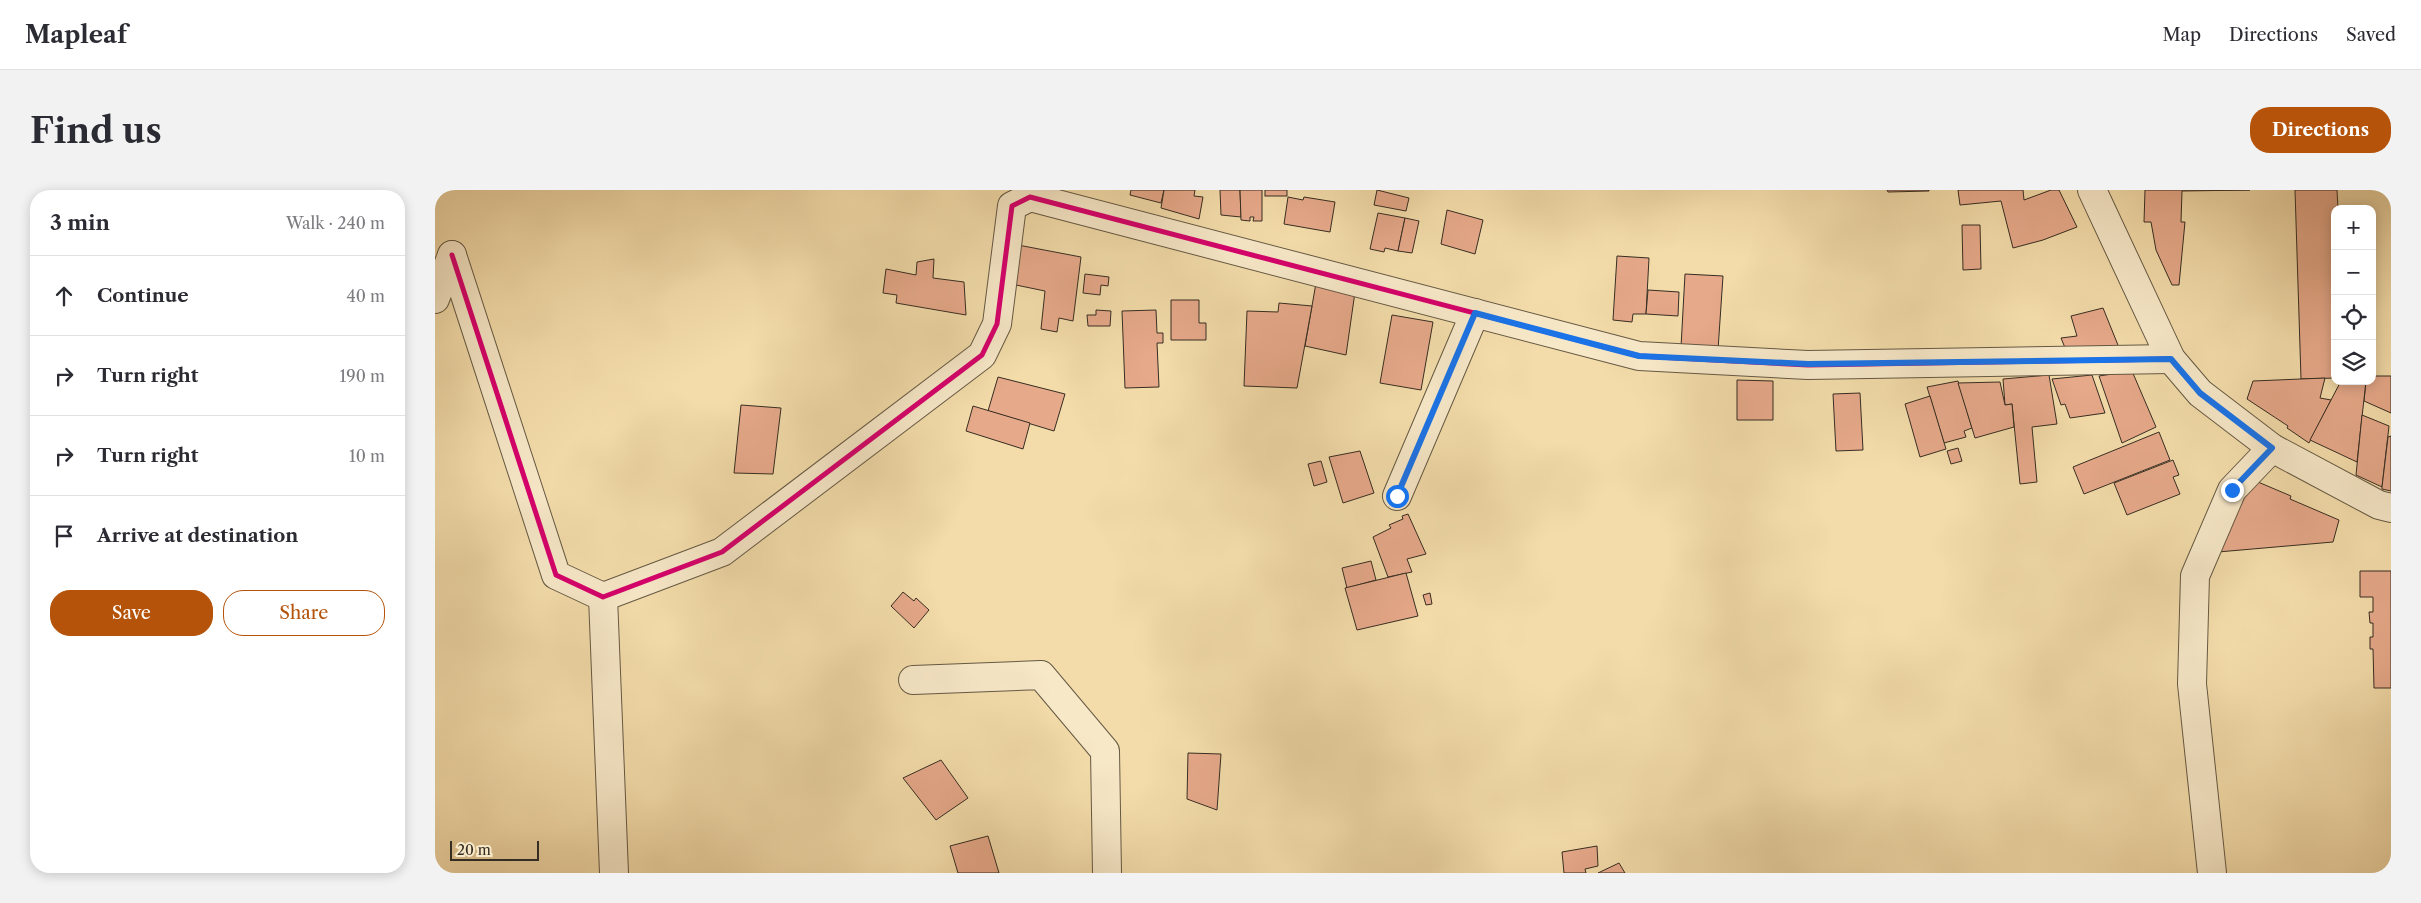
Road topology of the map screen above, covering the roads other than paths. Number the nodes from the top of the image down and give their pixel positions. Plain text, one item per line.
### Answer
1 (2092, 190) edge
2 (435, 298) edge
3 (1475, 313) junction
4 (2171, 359) junction
5 (2272, 448) junction
6 (1397, 496) dead end
7 (2391, 508) edge
8 (603, 596) junction
9 (913, 680) dead end
10 (614, 873) edge
11 (1107, 873) edge
12 (2212, 873) edge

1 - 4 street
2 - 8 street
3 - 4 street
3 - 6 street
3 - 8 street
4 - 5 street
5 - 7 street
5 - 12 street
8 - 10 street
9 - 11 street

